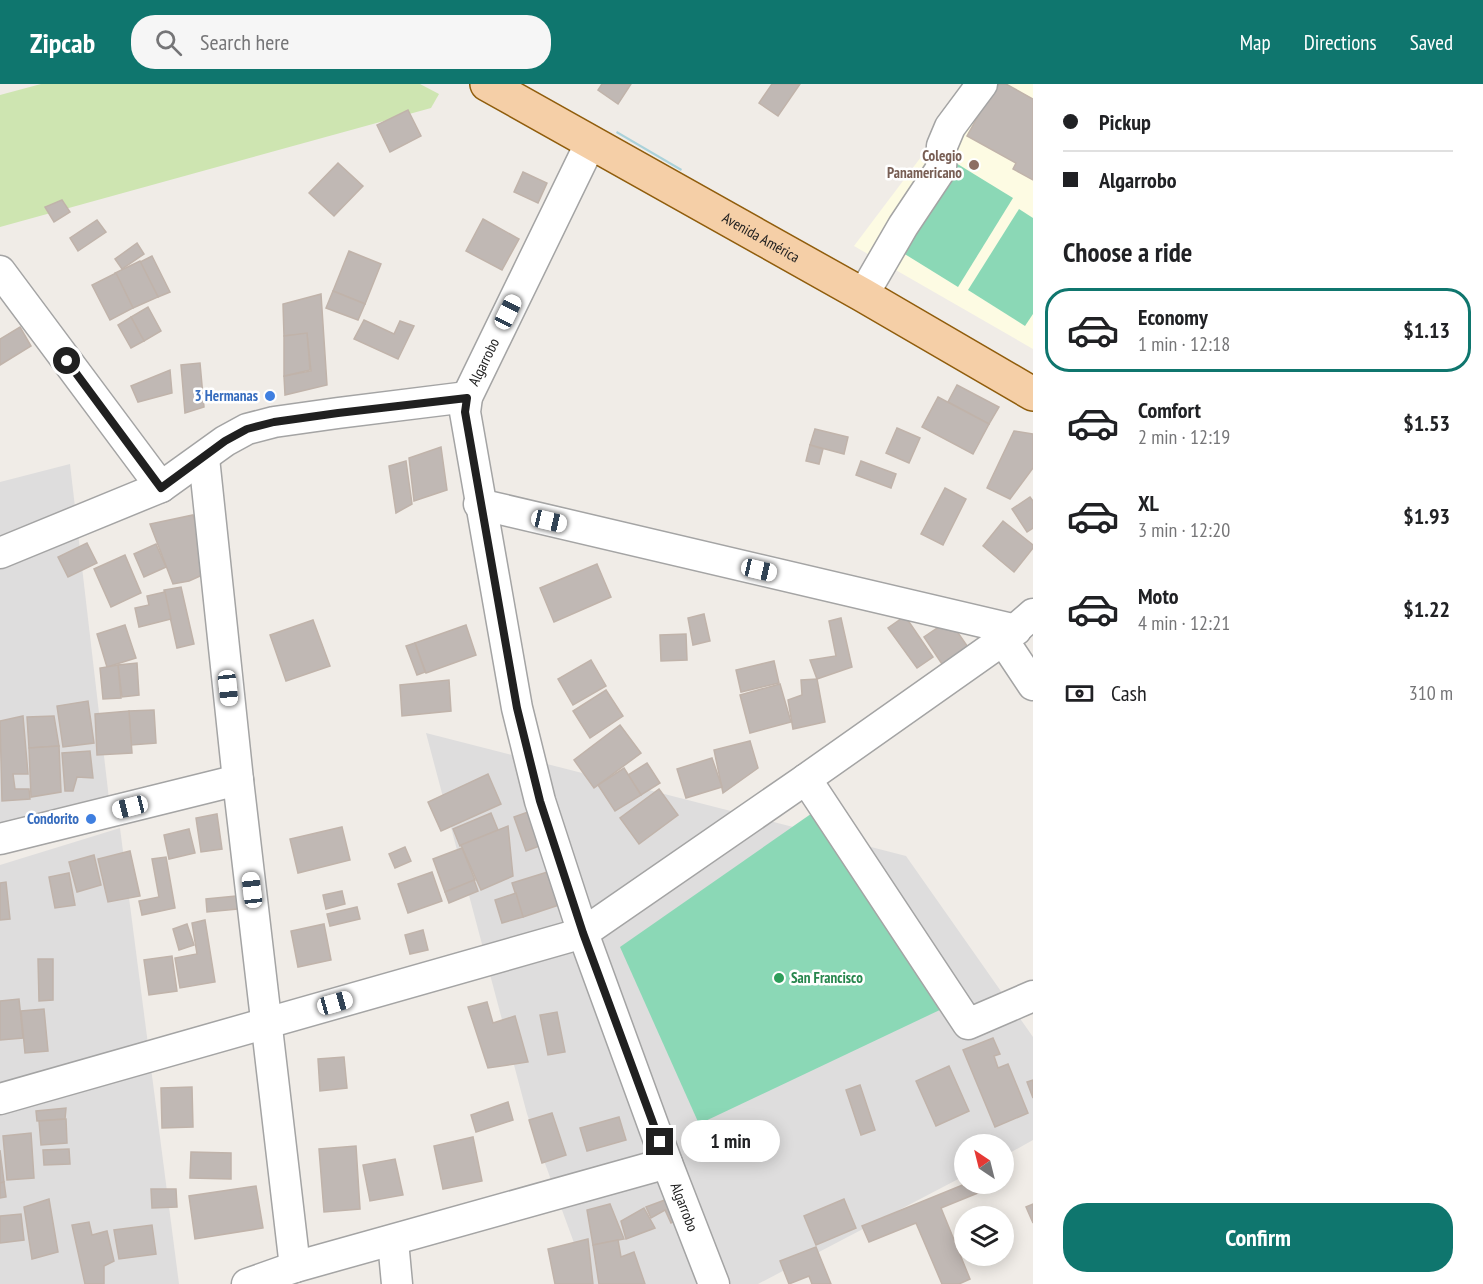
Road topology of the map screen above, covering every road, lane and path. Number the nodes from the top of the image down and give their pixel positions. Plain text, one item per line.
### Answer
1 (981, 84) edge
2 (506, 89) edge
3 (591, 142) junction
4 (0, 271) edge
5 (863, 296) junction
6 (1033, 394) edge
7 (467, 398) junction
8 (204, 458) junction
9 (161, 488) junction
10 (479, 504) junction
11 (0, 553) edge
12 (1017, 628) edge
13 (1033, 685) edge
14 (806, 779) junction
15 (238, 780) junction
16 (0, 839) edge
17 (583, 933) junction
18 (1033, 996) edge
19 (268, 1022) junction
20 (0, 1099) edge
21 (667, 1163) junction
22 (393, 1241) junction
23 (296, 1267) junction
24 (247, 1284) edge
25 (397, 1284) edge
26 (714, 1284) edge

1 - 5 street
2 - 3 main road, Avenida América
3 - 5 main road, Avenida América
3 - 7 street, Algarrobo
4 - 9 street
5 - 6 main road, Avenida América
7 - 8 street
7 - 10 street, Algarrobo
8 - 9 street
8 - 15 street
9 - 11 street
10 - 12 street
10 - 17 street, Algarrobo
12 - 13 street
12 - 14 street
14 - 17 street
14 - 18 street
15 - 16 street
15 - 19 street
17 - 19 street
17 - 21 street, Algarrobo
19 - 20 street
19 - 23 street
21 - 22 street
21 - 26 street, Algarrobo
22 - 23 street
22 - 25 street
23 - 24 street

